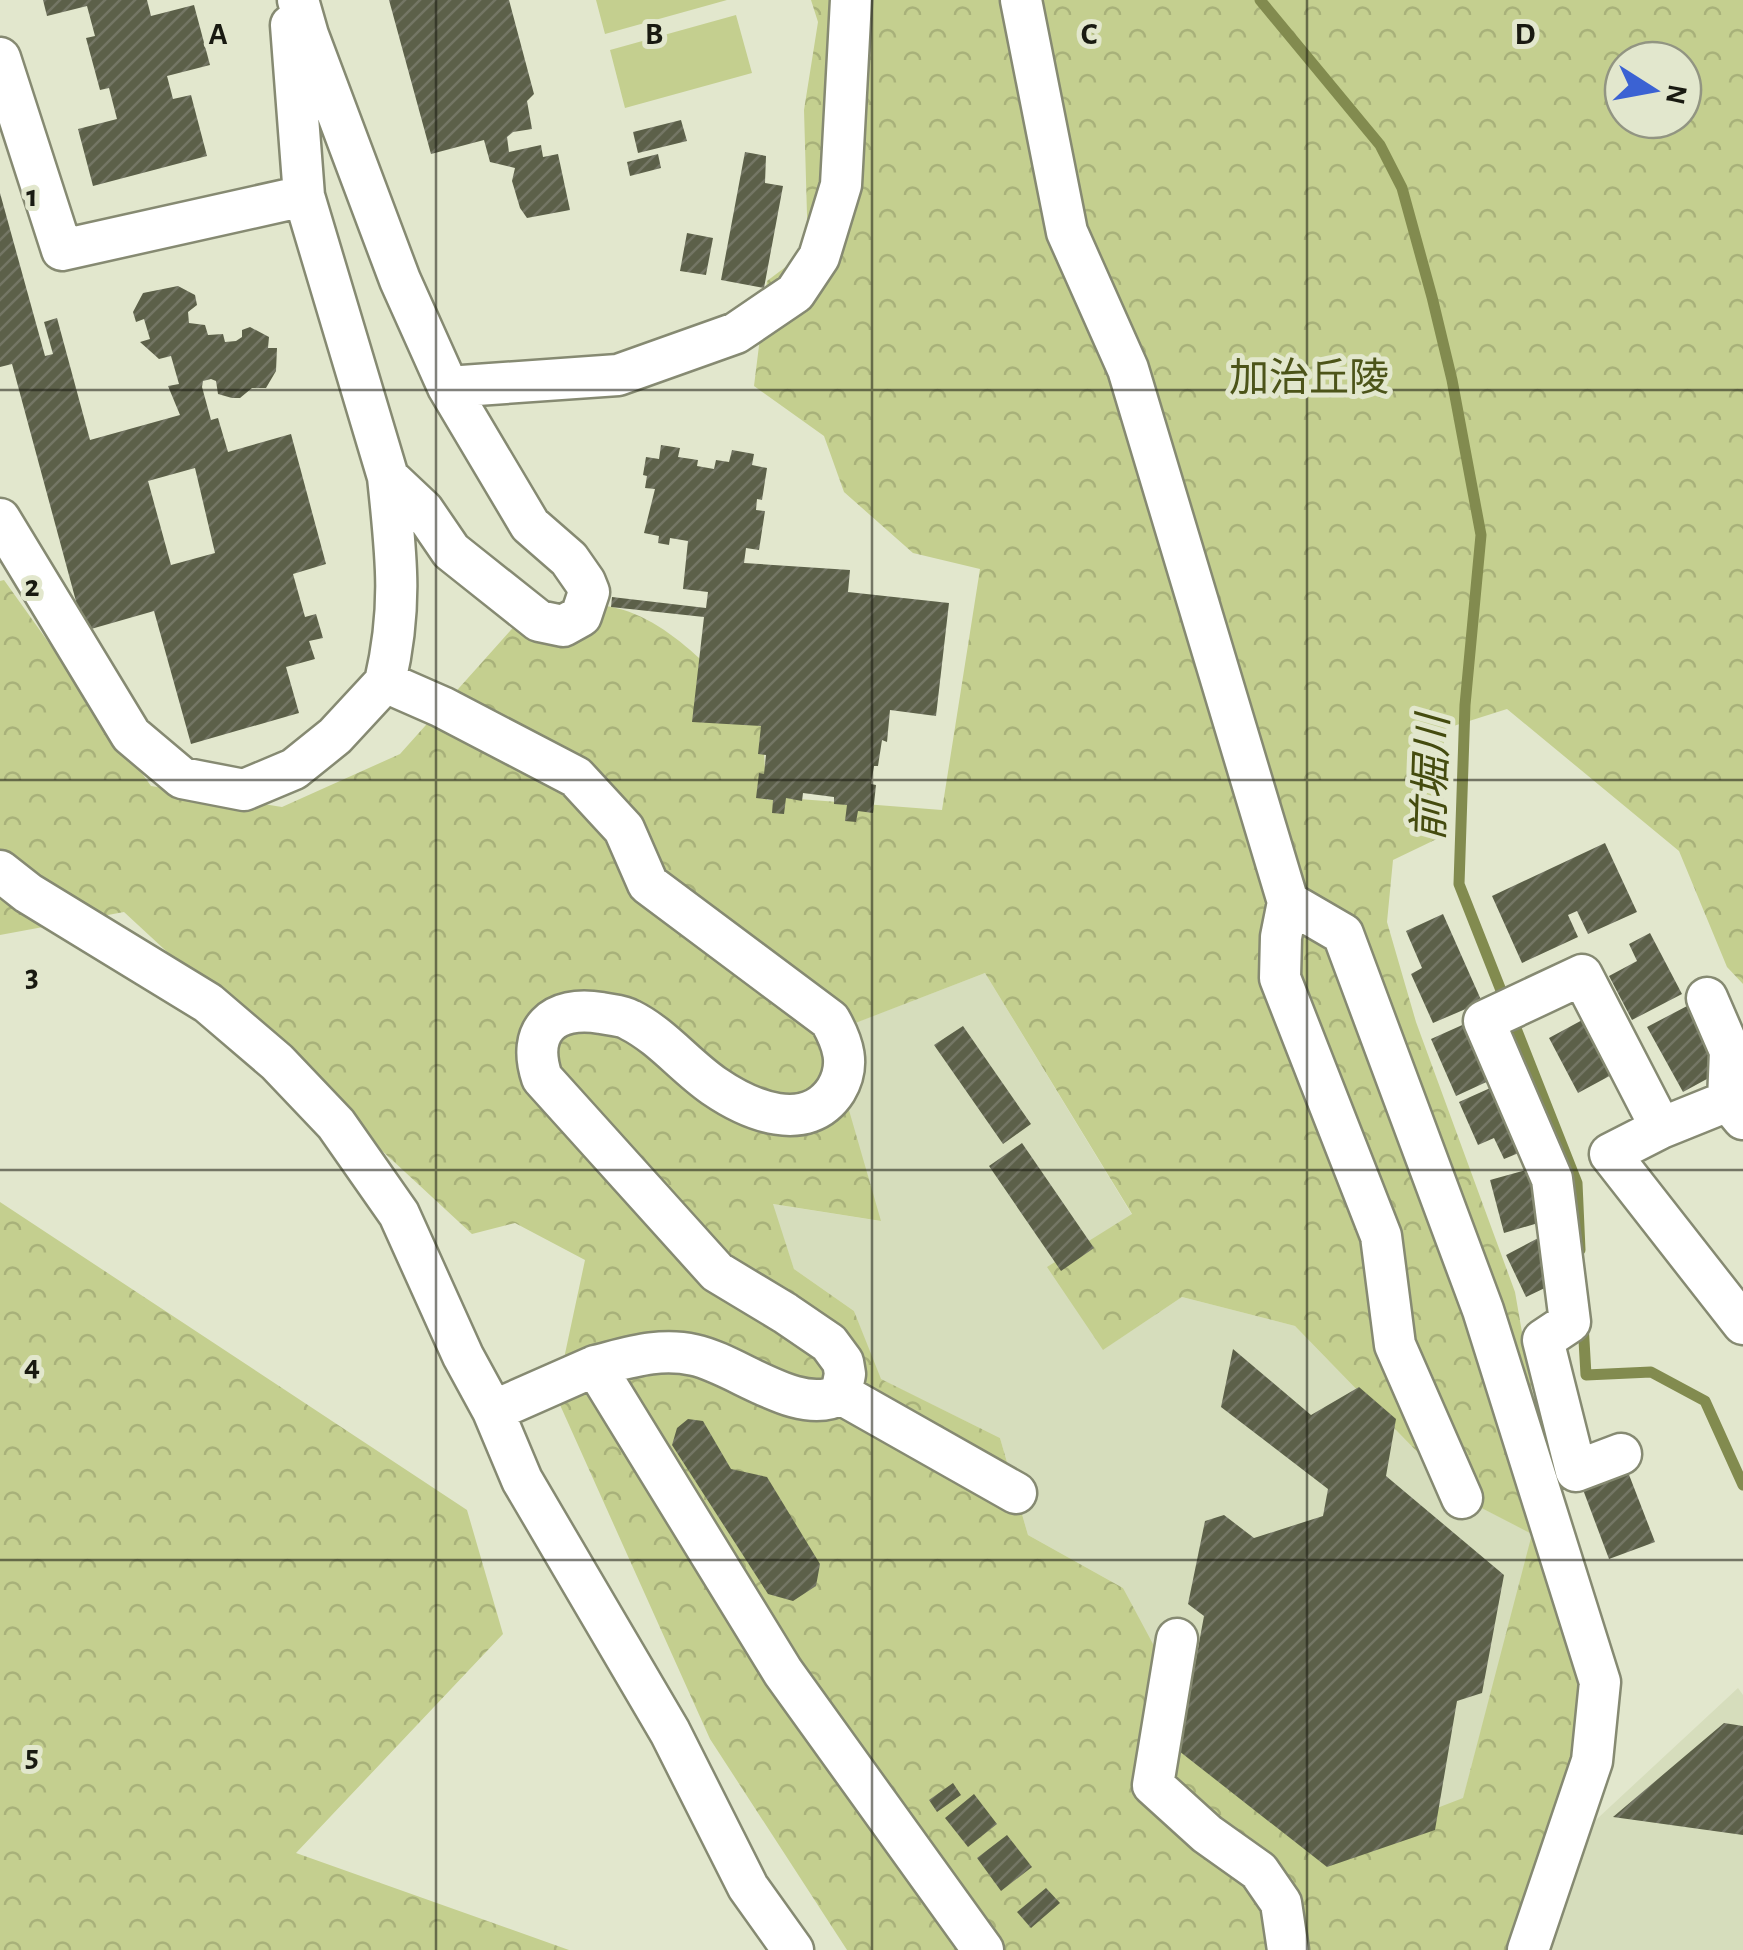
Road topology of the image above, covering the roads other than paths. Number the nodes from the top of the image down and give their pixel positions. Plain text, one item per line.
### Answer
1 (289, 0) edge
2 (298, 0) edge
3 (851, 0) edge
4 (1021, 0) edge
5 (0, 58) edge
6 (304, 196) junction
7 (448, 387) junction
8 (388, 478) junction
9 (0, 519) edge
10 (385, 682) junction
11 (0, 871) edge
12 (1288, 902) junction
13 (1707, 998) dead end
14 (1736, 1110) edge
15 (1660, 1128) junction
16 (1579, 1167) junction
17 (1743, 1324) edge
18 (594, 1366) junction
19 (841, 1394) junction
20 (493, 1410) junction
21 (1621, 1454) dead end
22 (1016, 1493) dead end
23 (1462, 1498) dead end
24 (1178, 1639) dead end
25 (793, 1950) edge
26 (983, 1950) edge
27 (1288, 1950) edge
28 (1528, 1950) edge

1 - 6 street
2 - 7 street
3 - 7 street
4 - 12 street
5 - 6 street
6 - 8 street
7 - 8 street
8 - 10 street
9 - 10 street
10 - 19 street
11 - 20 street
12 - 23 street
12 - 28 street
13 - 14 street
14 - 15 street
15 - 16 street
15 - 16 street
16 - 17 street
16 - 21 street
18 - 19 street
18 - 20 street
18 - 26 street
19 - 22 street
20 - 25 street
24 - 27 street

